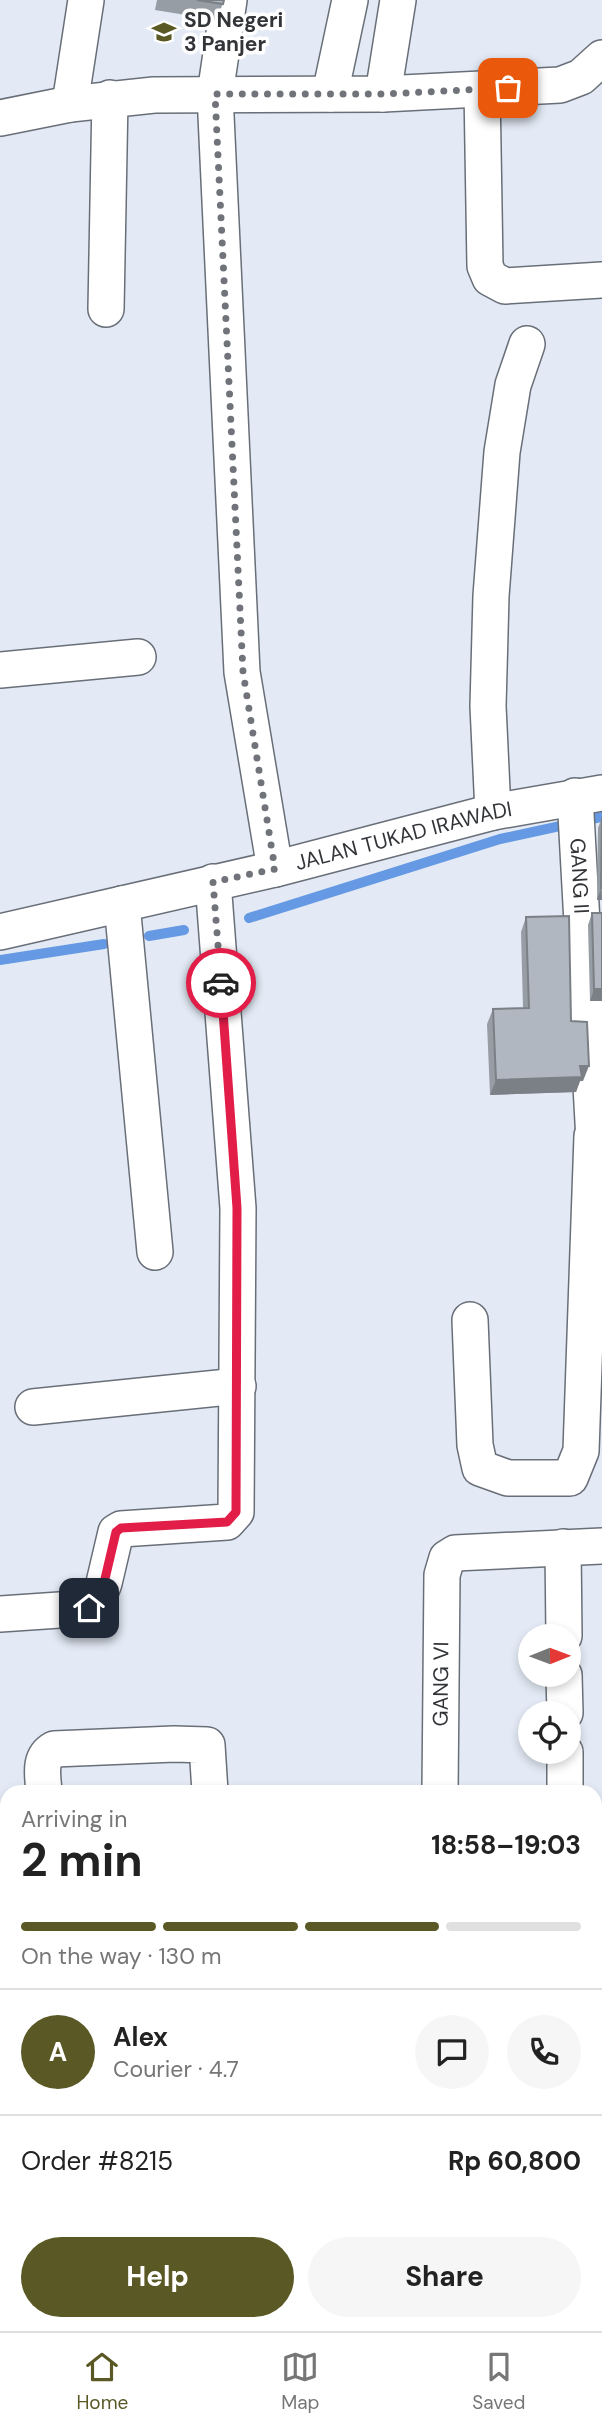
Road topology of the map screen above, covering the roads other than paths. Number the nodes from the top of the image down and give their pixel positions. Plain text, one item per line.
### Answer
1 (86, 0) edge
2 (229, 0) edge
3 (351, 0) edge
4 (398, 0) edge
5 (602, 58) edge
6 (482, 89) junction
7 (215, 94) junction
8 (330, 94) junction
9 (383, 94) junction
10 (110, 98) junction
11 (71, 104) junction
12 (0, 118) edge
13 (602, 280) edge
14 (106, 309) dead end
15 (527, 344) dead end
16 (138, 657) dead end
17 (0, 670) edge
18 (583, 805) edge
19 (492, 811) junction
20 (275, 869) junction
21 (213, 882) junction
22 (122, 904) junction
23 (0, 932) edge
24 (592, 1136) junction
25 (155, 1252) dead end
26 (470, 1320) dead end
27 (602, 1333) edge
28 (238, 1386) junction
29 (33, 1407) dead end
30 (602, 1546) edge
31 (563, 1548) junction
32 (0, 1614) edge
33 (564, 1624) edge
34 (565, 1764) edge
35 (44, 1785) edge
36 (210, 1785) edge
37 (440, 1785) edge
38 (565, 1785) edge

1 - 11 street
2 - 7 street
3 - 8 street
4 - 9 street
5 - 6 street
6 - 9 street
6 - 13 street
7 - 8 street
7 - 10 street
7 - 20 street
8 - 9 street
10 - 11 street
10 - 14 street
11 - 12 street
15 - 19 street
16 - 17 street
18 - 19 street, JALAN TUKAD IRAWADI
18 - 24 street, GANG II
19 - 20 street, JALAN TUKAD IRAWADI
20 - 21 street, JALAN TUKAD IRAWADI
21 - 22 street, JALAN TUKAD IRAWADI
21 - 28 street
22 - 23 street, JALAN TUKAD IRAWADI
22 - 25 street
24 - 26 street
24 - 27 street, GANG II
28 - 29 street
28 - 32 street
30 - 31 street
31 - 33 street
31 - 37 street, GANG VI
34 - 38 street
35 - 36 street

